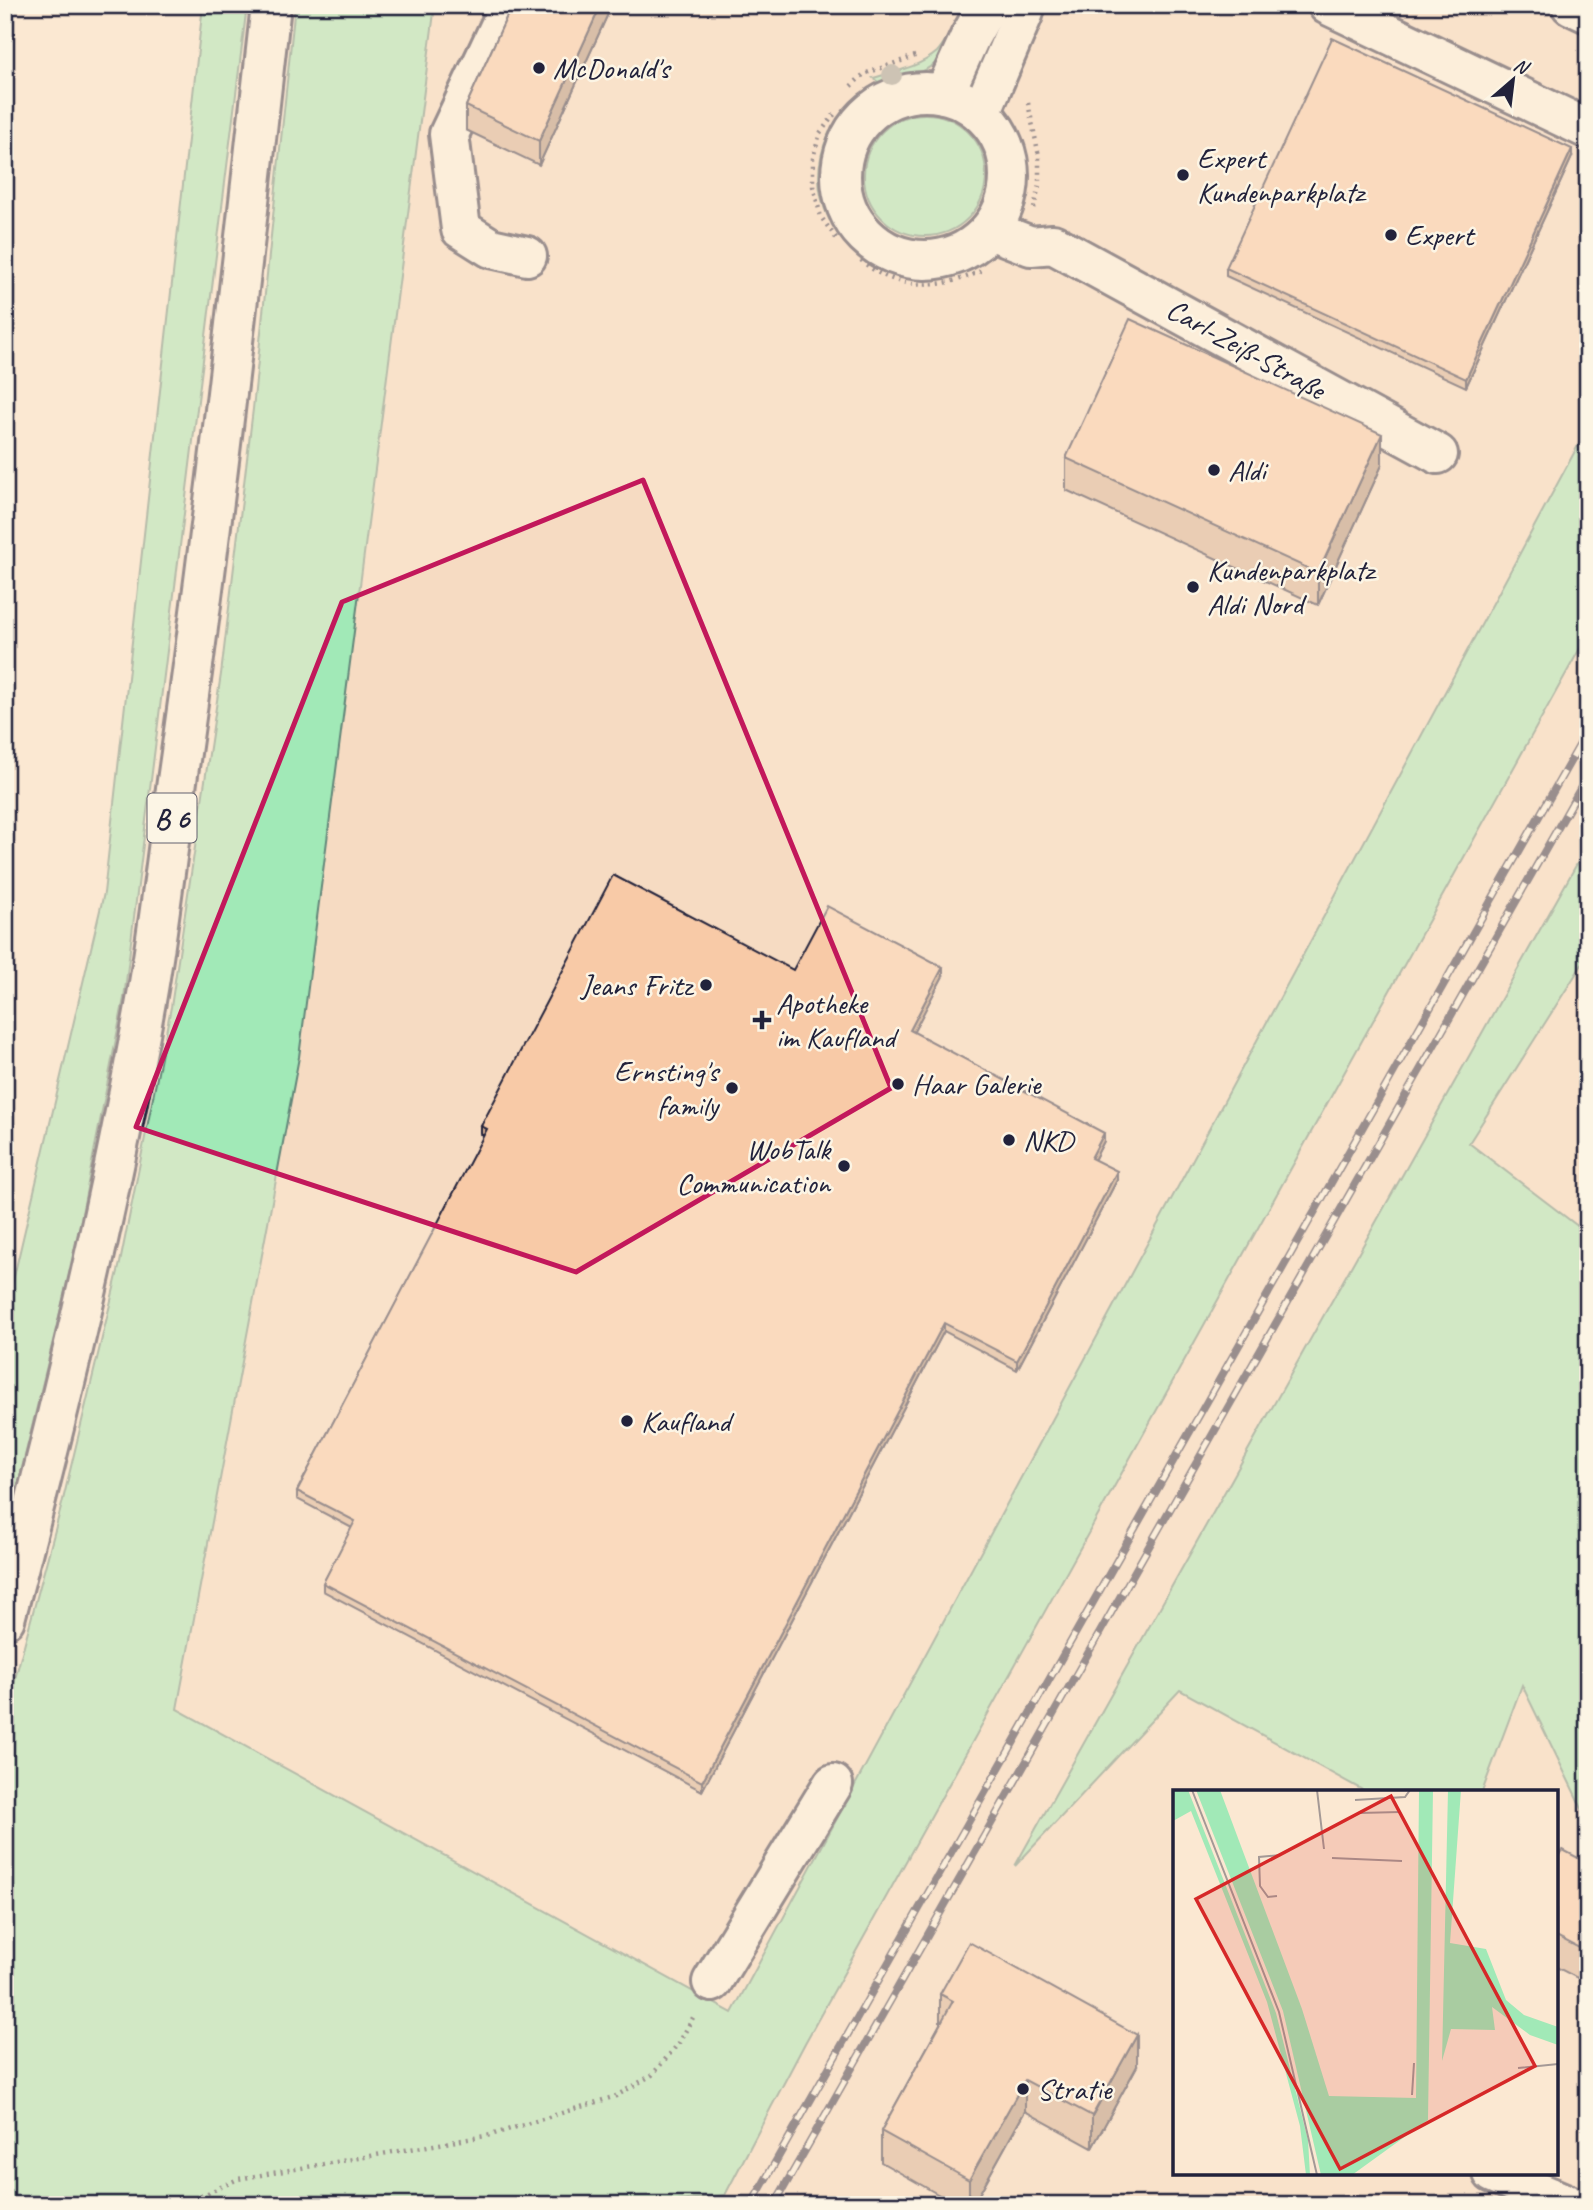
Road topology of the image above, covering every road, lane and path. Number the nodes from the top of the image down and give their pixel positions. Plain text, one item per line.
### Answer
1 (271, 5) edge
2 (510, 5) edge
3 (988, 5) edge
4 (1023, 5) edge
5 (1328, 5) edge
6 (1572, 5) edge
7 (1588, 13) edge
8 (925, 52) dead end
9 (851, 86) dead end
10 (1032, 93) dead end
11 (944, 94) junction
12 (837, 111) dead end
13 (981, 113) junction
14 (1588, 129) edge
15 (1020, 227) junction
16 (836, 239) dead end
17 (527, 256) dead end
18 (861, 260) dead end
19 (1438, 454) dead end
20 (5, 1619) edge
21 (833, 1784) dead end
22 (712, 1982) joint
23 (1498, 2175) edge
24 (182, 2205) edge
25 (1569, 2205) edge

1 - 20 main road, B 6
2 - 17 main road
3 - 11 main road
4 - 13 main road
5 - 14 main road
6 - 7 main road
8 - 9 path
10 - 15 path
11 - 13 main road
11 - 15 main road
12 - 16 path
13 - 15 main road
15 - 18 path
15 - 19 main road, Carl-Zeiß-Straße
21 - 22 main road
22 - 24 path
23 - 25 main road

